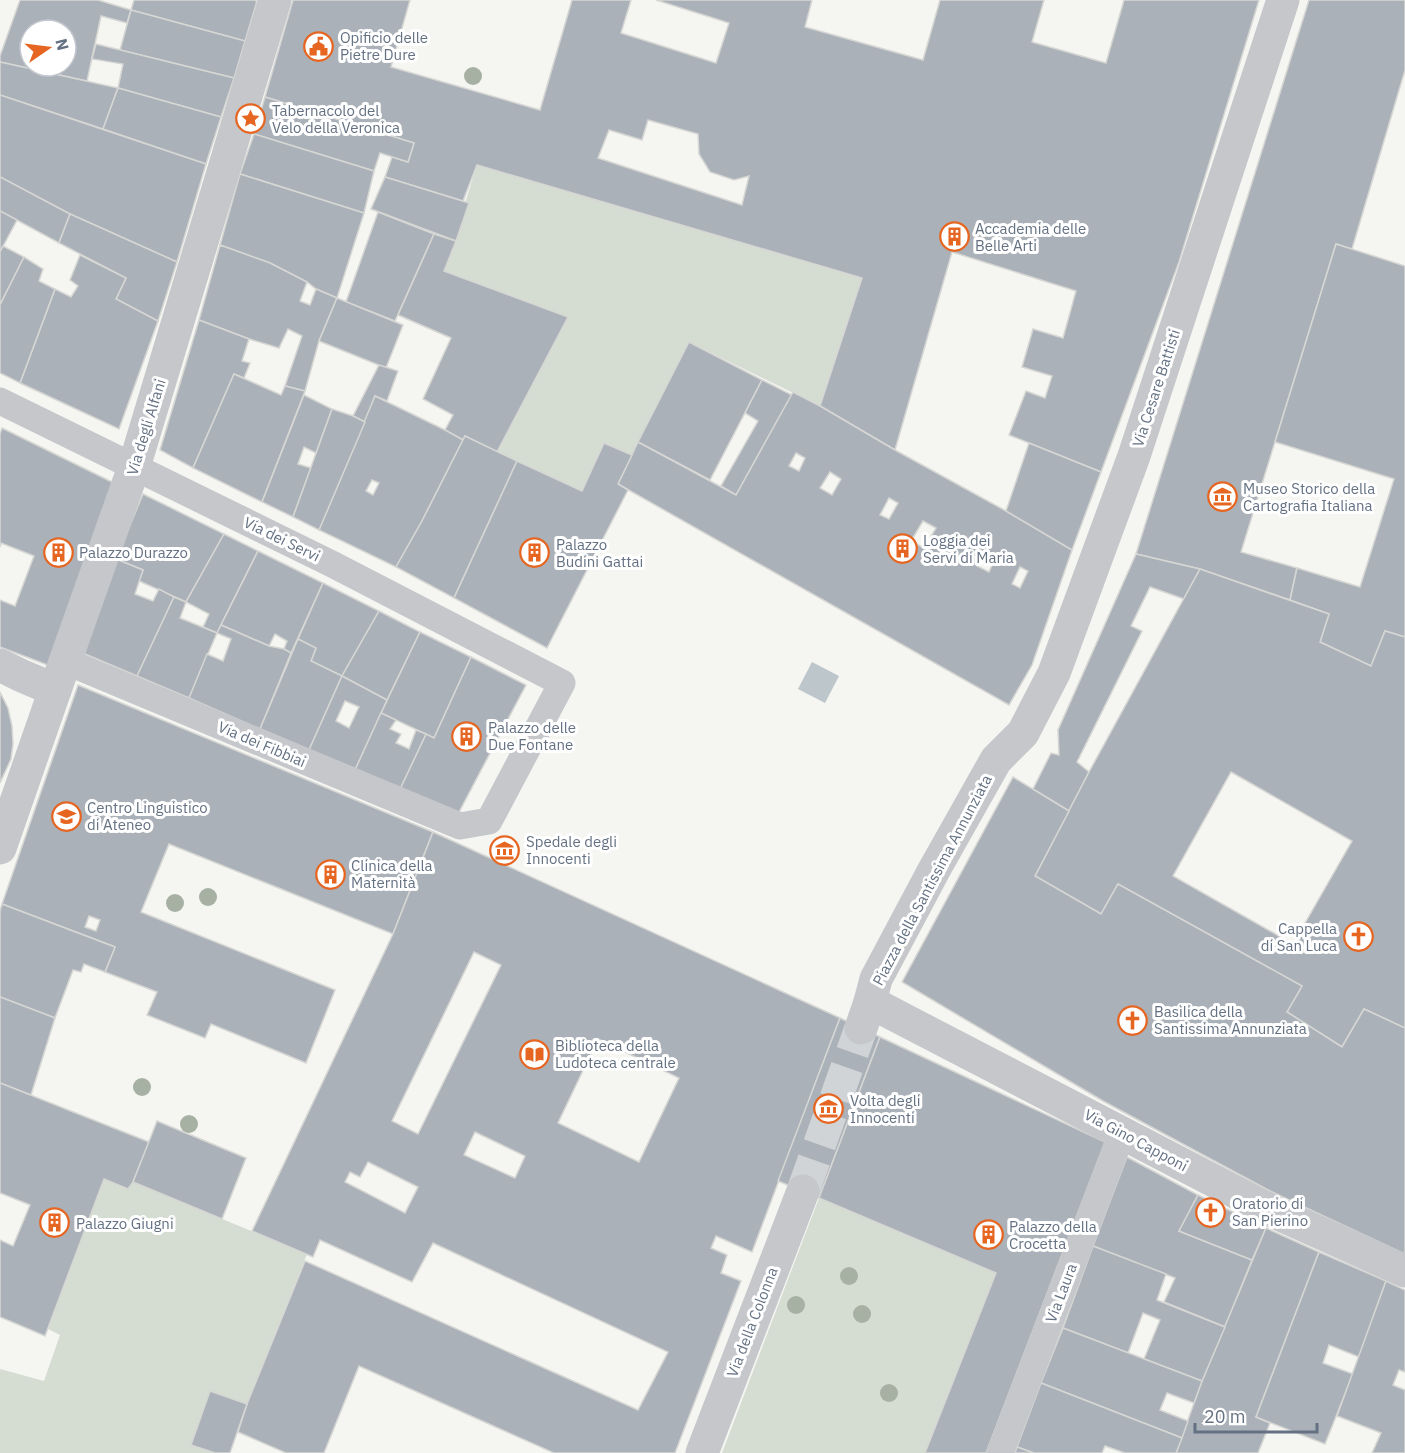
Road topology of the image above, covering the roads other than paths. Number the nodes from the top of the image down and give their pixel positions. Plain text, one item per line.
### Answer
1 (275, 0) edge
2 (1283, 0) edge
3 (0, 401) edge
4 (135, 467) junction
5 (0, 665) edge
6 (60, 675) junction
7 (996, 760) joint
8 (460, 826) joint
9 (0, 848) edge
10 (866, 1015) joint
11 (1122, 1133) junction
12 (803, 1191) tunnel mouth
13 (1405, 1271) edge
14 (702, 1453) edge
15 (1000, 1453) edge

1 - 4 street, Via degli Alfani
2 - 7 street, Via Cesare Battisti
3 - 4 street, Via dei Servi
4 - 6 street, Via degli Alfani
4 - 8 street, Via dei Servi
5 - 6 street
6 - 8 street, Via dei Fibbiai
6 - 9 street, Via degli Alfani
7 - 10 street, Piazza della Santissima Annunziata
10 - 11 street, Via Gino Capponi
11 - 13 street, Via Gino Capponi
11 - 15 street, Via Laura
12 - 14 street, Via della Colonna

